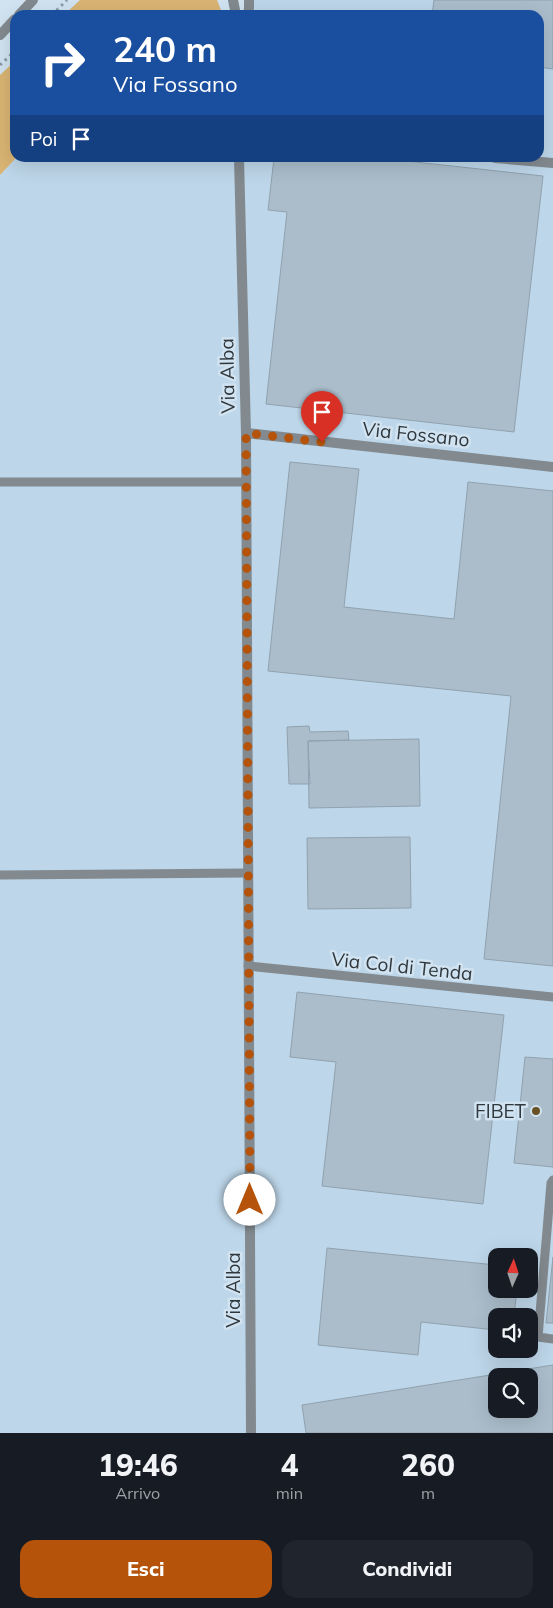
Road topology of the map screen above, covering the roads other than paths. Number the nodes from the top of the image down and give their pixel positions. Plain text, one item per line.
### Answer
1 (33, 0) edge
2 (24, 10) edge
3 (10, 24) edge
4 (0, 35) edge
5 (239, 162) edge
6 (246, 433) junction
7 (553, 467) edge
8 (0, 482) edge
9 (245, 482) junction
10 (247, 874) junction
11 (0, 875) edge
12 (248, 966) junction
13 (553, 998) edge
14 (553, 1180) edge
15 (553, 1339) edge
16 (251, 1433) edge

1 - 2 street
3 - 4 street
5 - 6 street, Via Alba
6 - 7 street, Via Fossano
6 - 9 street, Via Alba
8 - 9 lane
9 - 10 street, Via Alba
10 - 11 lane
10 - 12 street, Via Alba
12 - 13 lane, Via Col di Tenda
12 - 16 street, Via Alba
14 - 15 lane

